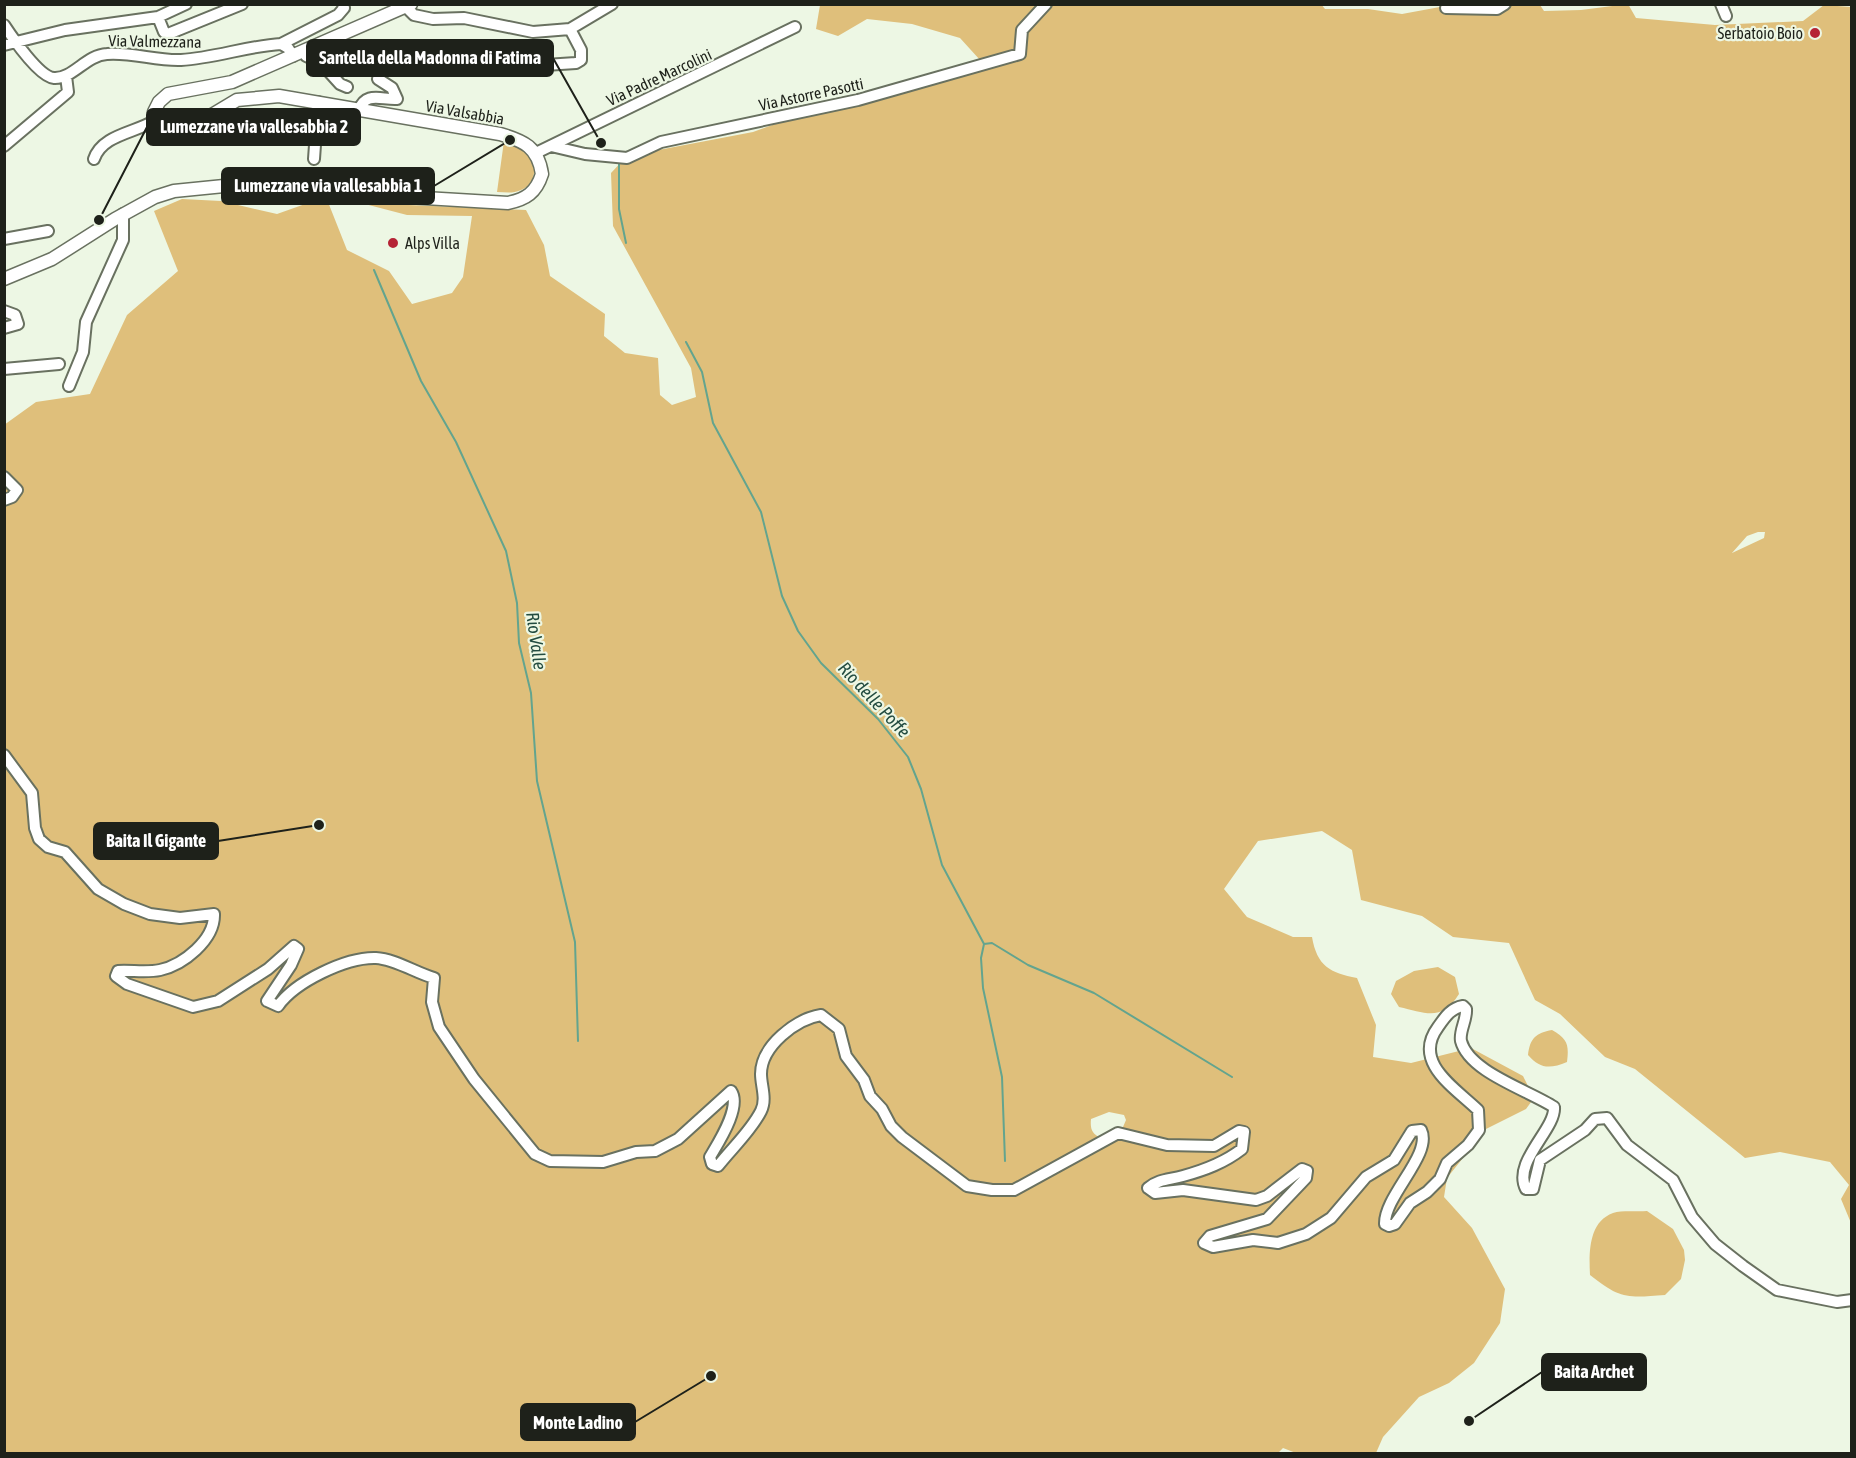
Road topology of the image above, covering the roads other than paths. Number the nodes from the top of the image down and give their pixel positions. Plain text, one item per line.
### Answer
1 (186, 4) edge
2 (242, 4) edge
3 (343, 4) edge
4 (612, 4) edge
5 (1046, 4) edge
6 (1505, 4) edge
7 (1721, 4) edge
8 (409, 5) edge
9 (1446, 8) dead end
10 (1726, 16) dead end
11 (158, 17) junction
12 (4, 25) edge
13 (795, 27) dead end
14 (570, 29) junction
15 (281, 44) junction
16 (10, 45) edge
17 (299, 53) junction
18 (514, 67) dead end
19 (66, 76) junction
20 (378, 79) dead end
21 (347, 87) dead end
22 (318, 102) junction
23 (359, 110) junction
24 (154, 121) junction
25 (4, 146) edge
26 (551, 146) junction
27 (536, 153) junction
28 (94, 159) dead end
29 (314, 159) dead end
30 (123, 214) junction
31 (48, 231) dead end
32 (4, 239) edge
33 (4, 279) edge
34 (7, 307) edge
35 (4, 328) edge
36 (60, 364) dead end
37 (4, 369) edge
38 (69, 386) dead end
39 (4, 477) edge
40 (4, 500) edge
41 (4, 755) edge
42 (1851, 1300) edge

1 - 11 street
2 - 11 street
3 - 15 street, Via Valmezzana
4 - 14 street
5 - 26 street, Via Astorre Pasotti
6 - 9 street
7 - 10 street
8 - 14 street
8 - 17 main road
11 - 16 street
12 - 16 street
13 - 26 street, Via Padre Marcolini
14 - 18 street
15 - 17 street
15 - 19 street, Via Valmezzana
16 - 19 street
17 - 21 street
17 - 24 main road
19 - 25 street
20 - 23 street
22 - 23 main road, Via Valsabbia
22 - 24 main road, Via Valsabbia
22 - 29 street
23 - 27 main road, Via Valsabbia
24 - 28 street
26 - 27 street, Via Padre Marcolini
27 - 30 main road
30 - 33 main road
30 - 38 street
31 - 32 street
34 - 35 street
36 - 37 street
39 - 40 street
41 - 42 street

